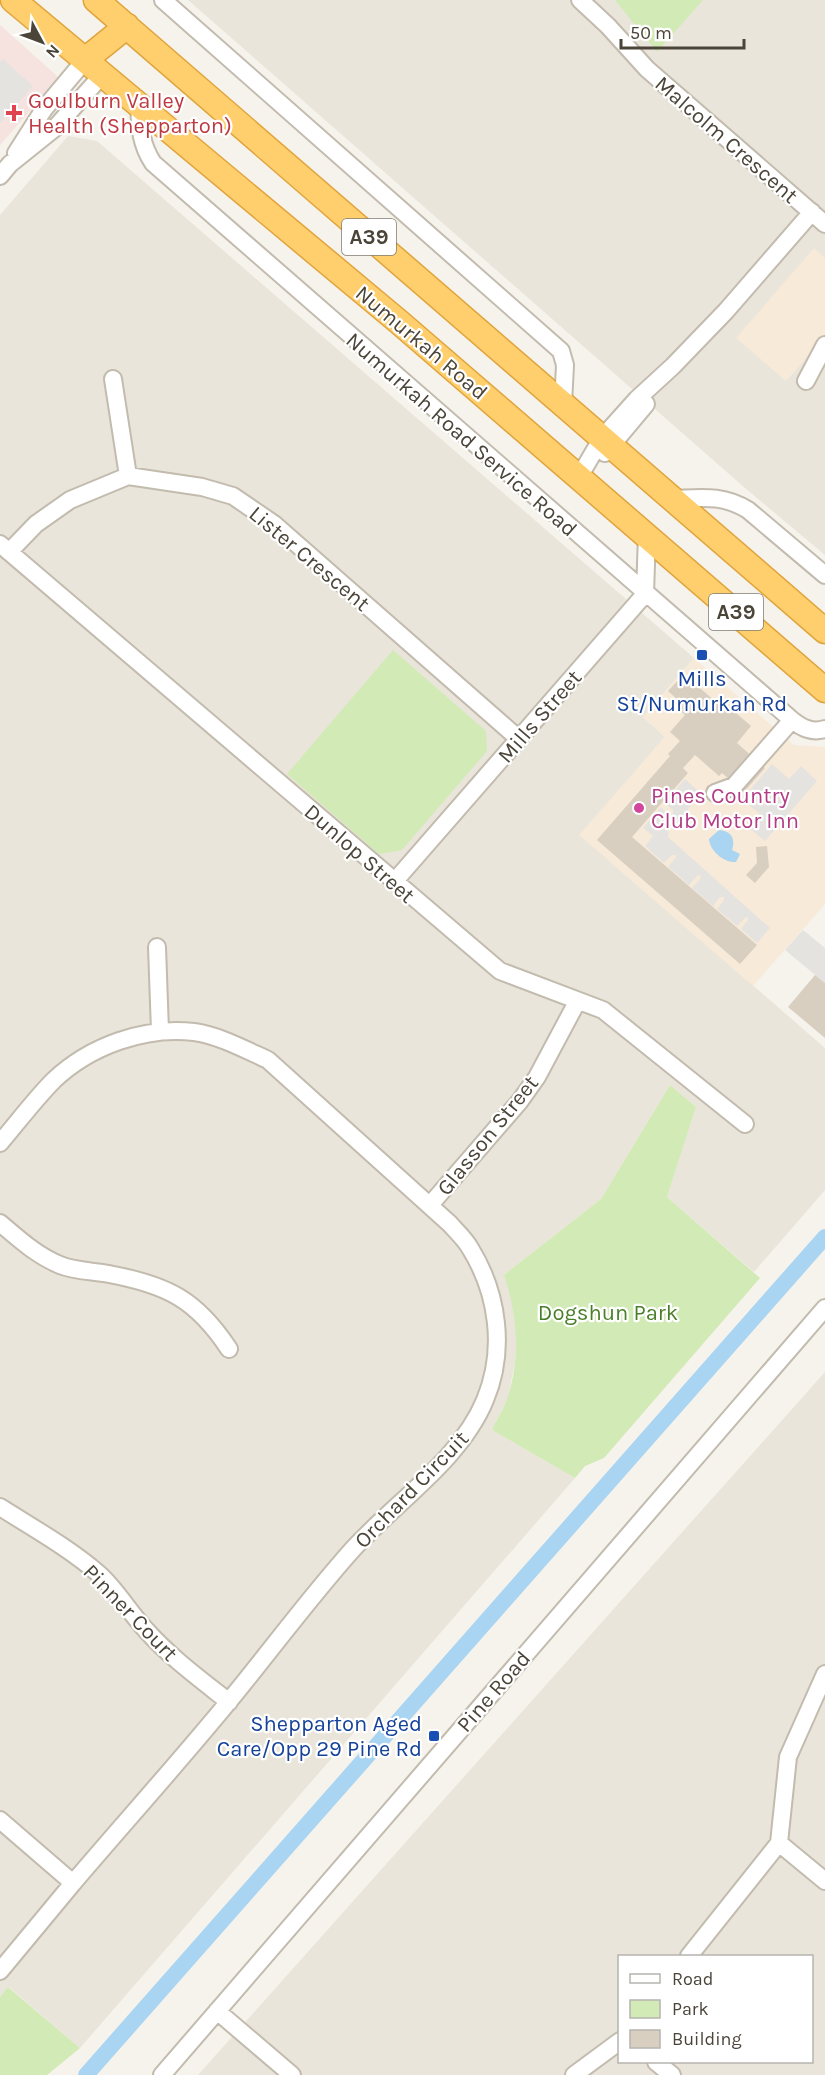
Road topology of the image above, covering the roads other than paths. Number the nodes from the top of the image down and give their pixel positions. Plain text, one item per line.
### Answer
1 (13, 0) edge
2 (96, 0) edge
3 (163, 0) edge
4 (580, 0) edge
5 (127, 26) junction
6 (94, 67) junction
7 (139, 104) junction
8 (5, 170) edge
9 (812, 212) junction
10 (825, 224) edge
11 (825, 345) edge
12 (113, 380) dead end
13 (806, 381) dead end
14 (562, 404) junction
15 (607, 442) junction
16 (128, 476) junction
17 (579, 477) junction
18 (672, 499) junction
19 (646, 534) junction
20 (5, 548) edge
21 (825, 575) edge
22 (645, 594) junction
23 (825, 631) edge
24 (825, 690) edge
25 (792, 720) junction
26 (825, 729) edge
27 (519, 739) junction
28 (715, 793) dead end
29 (394, 882) junction
30 (157, 947) dead end
31 (578, 1002) junction
32 (160, 1031) junction
33 (745, 1124) dead end
34 (0, 1143) edge
35 (430, 1205) junction
36 (0, 1223) edge
37 (825, 1308) edge
38 (229, 1349) dead end
39 (0, 1507) edge
40 (825, 1674) edge
41 (229, 1702) junction
42 (0, 1820) edge
43 (779, 1843) junction
44 (825, 1881) edge
45 (73, 1883) junction
46 (690, 1955) edge
47 (0, 1971) edge
48 (217, 2011) junction
49 (618, 2042) edge
50 (658, 2063) edge
51 (162, 2075) edge
52 (292, 2075) edge
53 (574, 2075) edge
54 (672, 2075) edge

1 - 6 highway, Numurkah Road / A39
2 - 5 highway, Numurkah Road / A39
3 - 14 street
4 - 9 street, Malcolm Crescent
5 - 6 highway
5 - 14 highway, Numurkah Road / A39
6 - 7 highway, Numurkah Road / A39
6 - 8 street
7 - 17 highway, Numurkah Road / A39
7 - 22 street, Numurkah Road Service Road
9 - 10 street, Malcolm Crescent
9 - 15 street
11 - 13 street
12 - 16 street
14 - 15 highway, Numurkah Road / A39
15 - 17 street
15 - 18 highway, Numurkah Road / A39
16 - 20 street
16 - 27 street, Lister Crescent
17 - 19 highway, Numurkah Road / A39
18 - 21 street
18 - 23 highway, Numurkah Road / A39
19 - 22 street
19 - 24 highway, Numurkah Road / A39
20 - 29 street, Dunlop Street
22 - 25 street, Numurkah Road Service Road
22 - 27 street, Mills Street
25 - 26 street, Numurkah Road Service Road
25 - 28 street
27 - 29 street, Mills Street
29 - 31 street, Dunlop Street
30 - 32 street
31 - 33 street, Dunlop Street
31 - 35 street, Glasson Street
32 - 34 street, Orchard Circuit
32 - 35 street, Orchard Circuit
35 - 41 street, Orchard Circuit
36 - 38 street
37 - 48 street, Pine Road
39 - 41 street, Pinner Court
40 - 43 street
41 - 45 street, Orchard Circuit
42 - 45 street
43 - 44 street
43 - 46 street
45 - 47 street, Orchard Circuit
48 - 51 street, Pine Road
48 - 52 street
49 - 53 street
50 - 54 street

